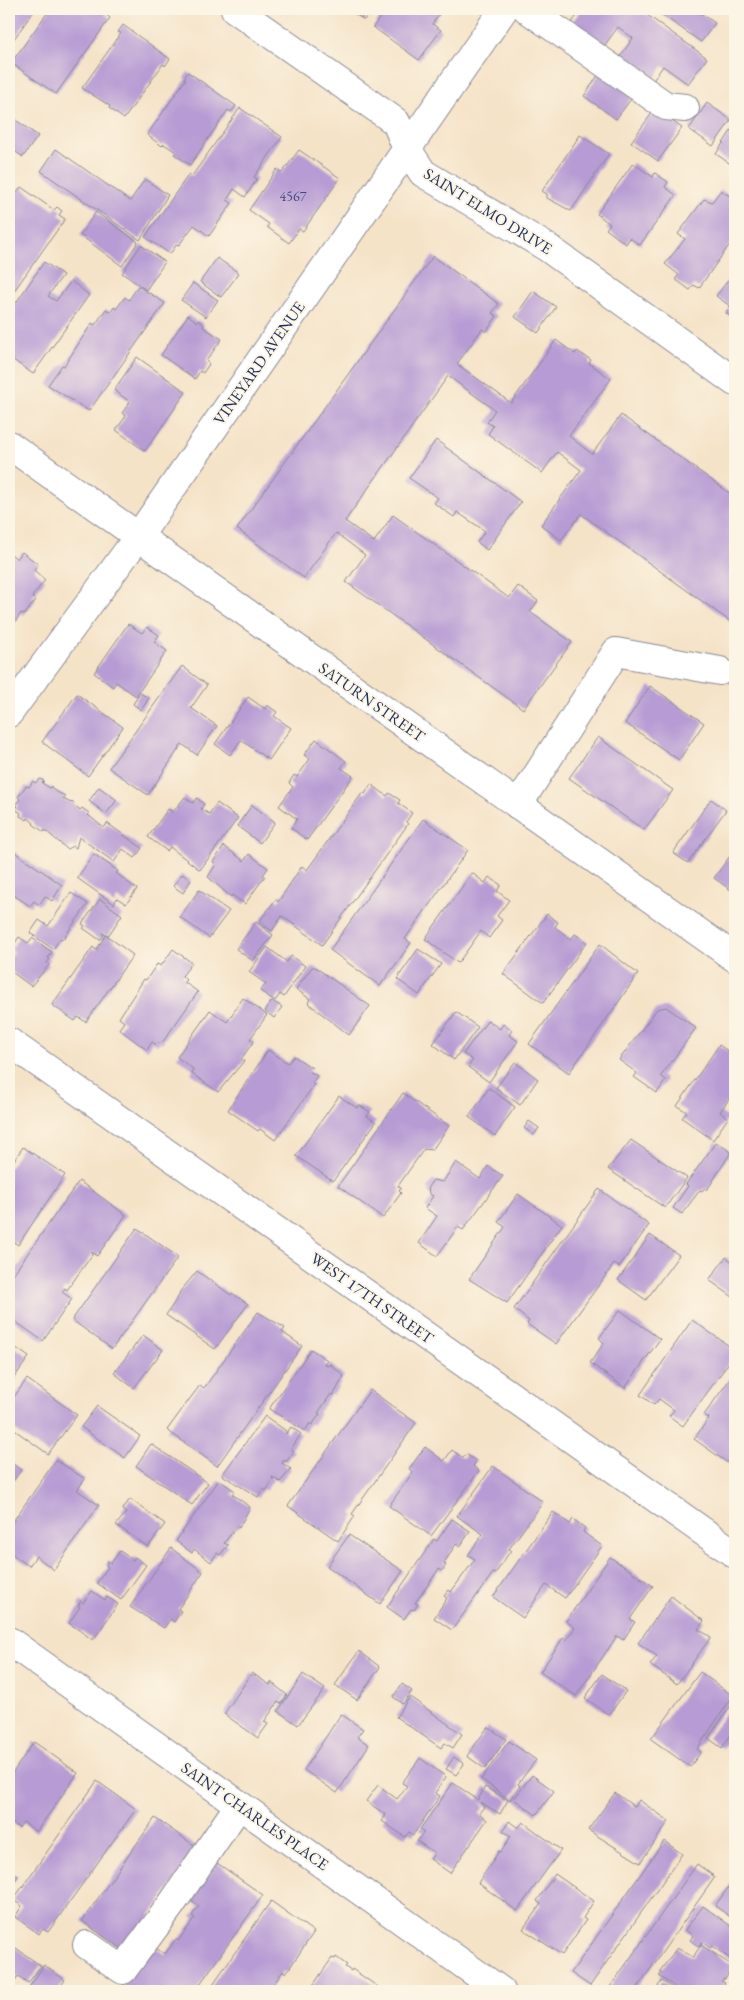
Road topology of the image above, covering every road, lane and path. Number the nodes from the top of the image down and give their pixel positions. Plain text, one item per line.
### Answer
1 (234, 9) edge
2 (504, 9) edge
3 (527, 9) edge
4 (685, 108) dead end
5 (407, 149) junction
6 (735, 382) edge
7 (9, 445) edge
8 (138, 537) junction
9 (720, 671) dead end
10 (9, 713) edge
11 (518, 805) junction
12 (735, 958) edge
13 (9, 1042) edge
14 (735, 1554) edge
15 (9, 1641) edge
16 (239, 1805) junction
17 (87, 1945) dead end
18 (501, 1991) edge

1 - 5 street, SAINT ELMO DRIVE
2 - 5 street, VINEYARD AVENUE
3 - 4 street
5 - 6 street, SAINT ELMO DRIVE
5 - 8 street, VINEYARD AVENUE
7 - 8 street, SATURN STREET
8 - 10 street, VINEYARD AVENUE
8 - 11 street, SATURN STREET
9 - 11 street
11 - 12 street, SATURN STREET
13 - 14 street, WEST 17TH STREET
15 - 16 street, SAINT CHARLES PLACE
16 - 17 street
16 - 18 street, SAINT CHARLES PLACE

